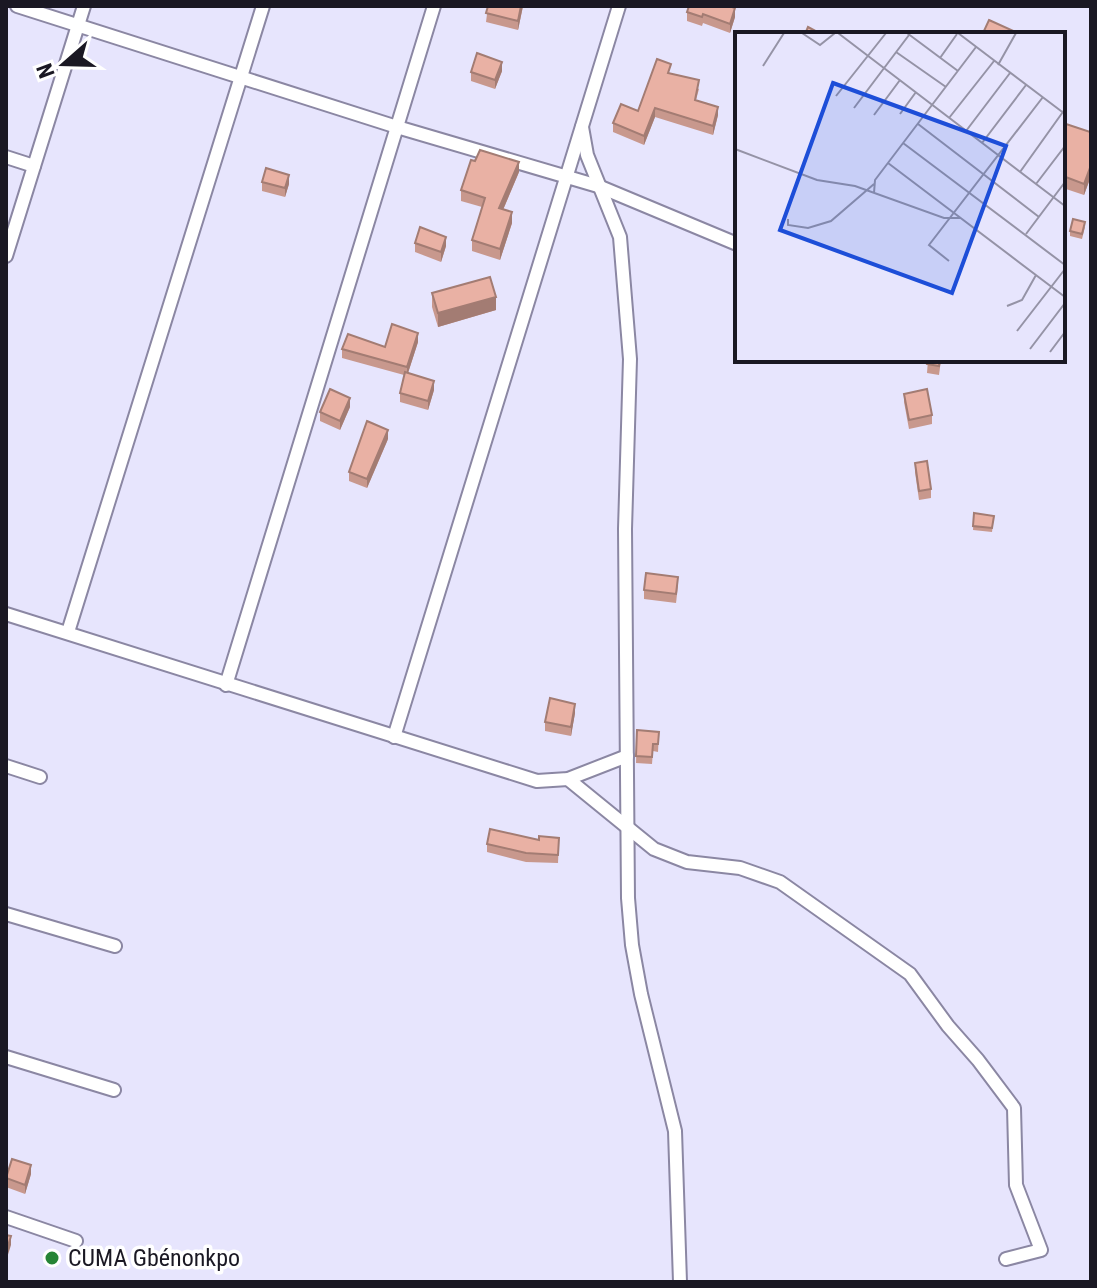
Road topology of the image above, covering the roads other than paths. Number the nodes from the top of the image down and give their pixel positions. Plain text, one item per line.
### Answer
1 (17, 6) edge
2 (84, 6) edge
3 (263, 6) edge
4 (434, 6) edge
5 (619, 6) edge
6 (78, 25) junction
7 (241, 76) junction
8 (397, 127) junction
9 (582, 127) junction
10 (6, 157) edge
11 (34, 166) junction
12 (567, 177) junction
13 (598, 186) junction
14 (735, 243) edge
15 (6, 256) edge
16 (6, 614) edge
17 (68, 632) junction
18 (226, 685) junction
19 (394, 737) junction
20 (627, 756) junction
21 (6, 766) edge
22 (40, 777) dead end
23 (568, 779) junction
24 (626, 826) junction
25 (6, 914) edge
26 (115, 946) dead end
27 (6, 1057) edge
28 (114, 1090) dead end
29 (6, 1217) edge
30 (76, 1241) dead end
31 (1006, 1259) dead end
32 (680, 1282) edge

1 - 6 street
2 - 6 street
3 - 7 street
4 - 8 street
5 - 9 street
6 - 7 street
6 - 11 street
7 - 8 street
7 - 17 street
8 - 12 street
8 - 18 street
9 - 12 street
9 - 13 street
10 - 11 street
11 - 15 street
12 - 13 street
12 - 19 street
13 - 14 street
13 - 20 street
16 - 17 street
17 - 18 street
18 - 19 street
19 - 23 street
20 - 23 street
20 - 24 street
21 - 22 street
23 - 24 street
24 - 31 street
24 - 32 street
25 - 26 street
27 - 28 street
29 - 30 street

